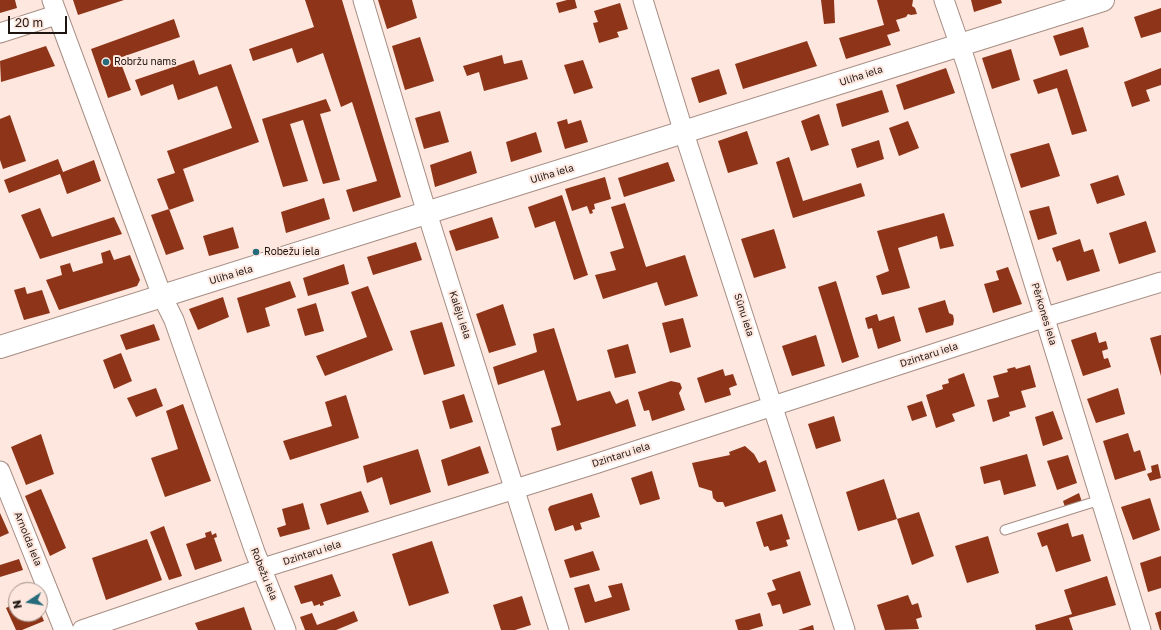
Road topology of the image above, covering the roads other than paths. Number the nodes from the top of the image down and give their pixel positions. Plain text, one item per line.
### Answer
1 (362, 0) edge
2 (643, 0) edge
3 (944, 0) edge
4 (1103, 0) edge
5 (54, 7) edge
6 (0, 33) edge
7 (960, 45) junction
8 (684, 133) junction
9 (428, 213) junction
10 (1161, 282) edge
11 (162, 296) junction
12 (1046, 317) junction
13 (0, 347) edge
14 (772, 406) junction
15 (0, 471) edge
16 (515, 488) junction
17 (1100, 500) junction
18 (1005, 530) dead end
19 (263, 568) junction
20 (64, 630) edge
21 (82, 630) edge
22 (286, 630) edge
23 (559, 630) edge
24 (845, 630) edge
25 (1141, 630) edge

1 - 9 street, Kalēju iela
2 - 8 street, Sūnu iela
3 - 7 street, Pērkones iela
4 - 7 main road, Uliha iela
5 - 6 street
5 - 11 street, Robežu iela
7 - 8 main road, Uliha iela
7 - 12 street, Pērkones iela
8 - 9 main road, Uliha iela
8 - 14 street, Sūnu iela
9 - 11 main road, Uliha iela
9 - 16 street, Kalēju iela
10 - 12 street, Dzintaru iela
11 - 13 main road, Uliha iela
11 - 19 street, Robežu iela
12 - 14 street, Dzintaru iela
12 - 17 street, Pērkones iela
14 - 16 street, Dzintaru iela
14 - 24 street, Sūnu iela
15 - 20 street, Arnolda iela
16 - 19 street, Dzintaru iela
16 - 23 street, Kalēju iela
17 - 18 lane
17 - 25 street, Pērkones iela
19 - 21 street, Dzintaru iela
19 - 22 street, Robežu iela

